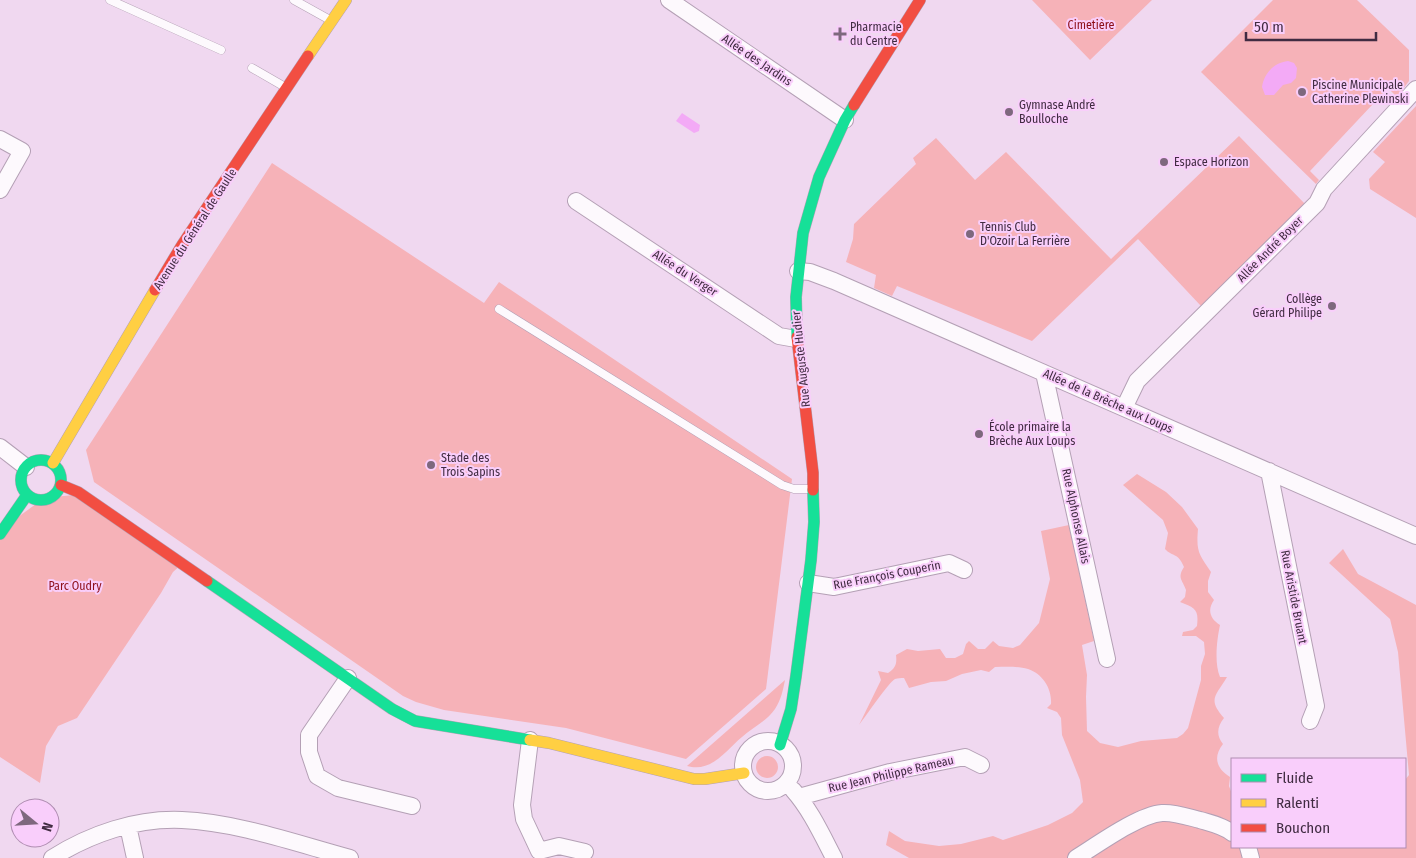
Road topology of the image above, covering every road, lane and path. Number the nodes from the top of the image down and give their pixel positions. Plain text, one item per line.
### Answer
1 (110, 0) edge
2 (294, 0) edge
3 (346, 0) edge
4 (669, 0) edge
5 (920, 0) edge
6 (332, 21) junction
7 (222, 50) dead end
8 (252, 68) dead end
9 (287, 88) junction
10 (1416, 89) edge
11 (845, 120) junction
12 (0, 139) edge
13 (0, 190) edge
14 (576, 201) dead end
15 (798, 271) junction
16 (500, 309) dead end
17 (796, 339) junction
18 (1044, 373) junction
19 (1124, 408) junction
20 (0, 447) edge
21 (53, 463) junction
22 (26, 467) junction
23 (1269, 472) junction
24 (61, 485) junction
25 (814, 489) junction
26 (27, 495) junction
27 (0, 534) edge
28 (1416, 536) edge
29 (964, 570) dead end
30 (808, 583) junction
31 (1107, 660) dead end
32 (348, 678) junction
33 (1310, 721) dead end
34 (530, 740) junction
35 (780, 744) junction
36 (981, 764) dead end
37 (744, 773) junction
38 (786, 782) junction
39 (799, 797) junction
40 (412, 806) dead end
41 (128, 826) junction
42 (1231, 832) edge
43 (585, 852) dead end
44 (334, 856) edge
45 (52, 858) edge
46 (135, 858) edge
47 (350, 858) edge
48 (834, 858) edge
49 (1076, 858) edge

1 - 7 lane
2 - 6 lane
3 - 6 street, Avenue du Général de Gaulle
4 - 11 street, Allée des Jardins
5 - 11 street, Rue Auguste Hudier
6 - 9 street, Avenue du Général de Gaulle
8 - 9 lane
9 - 21 street, Avenue du Général de Gaulle
10 - 19 street, Allée André Boyer
11 - 15 street, Rue Auguste Hudier
12 - 13 street
14 - 17 street, Allée du Verger
15 - 17 street, Rue Auguste Hudier
15 - 18 street, Allée de la Brèche aux Loups
16 - 25 lane
17 - 25 street, Rue Auguste Hudier
18 - 19 street, Allée de la Brèche aux Loups
18 - 31 street, Rue Alphonse Allais
19 - 23 street, Allée de la Brèche aux Loups
20 - 22 street
21 - 22 street
21 - 24 street
22 - 26 street
23 - 28 street, Allée de la Brèche aux Loups
23 - 33 street, Rue Aristide Bruant
24 - 26 street
24 - 32 street
25 - 30 street, Rue Auguste Hudier
26 - 27 street
29 - 30 street, Rue François Couperin
30 - 35 street, Rue Auguste Hudier
32 - 34 street
32 - 40 street
34 - 37 street
34 - 43 street
35 - 37 street
35 - 38 street
36 - 39 street, Rue Jean Philippe Rameau
37 - 38 street
38 - 39 street
39 - 48 street
41 - 44 street
41 - 45 street
41 - 46 street
42 - 49 street
44 - 47 street

